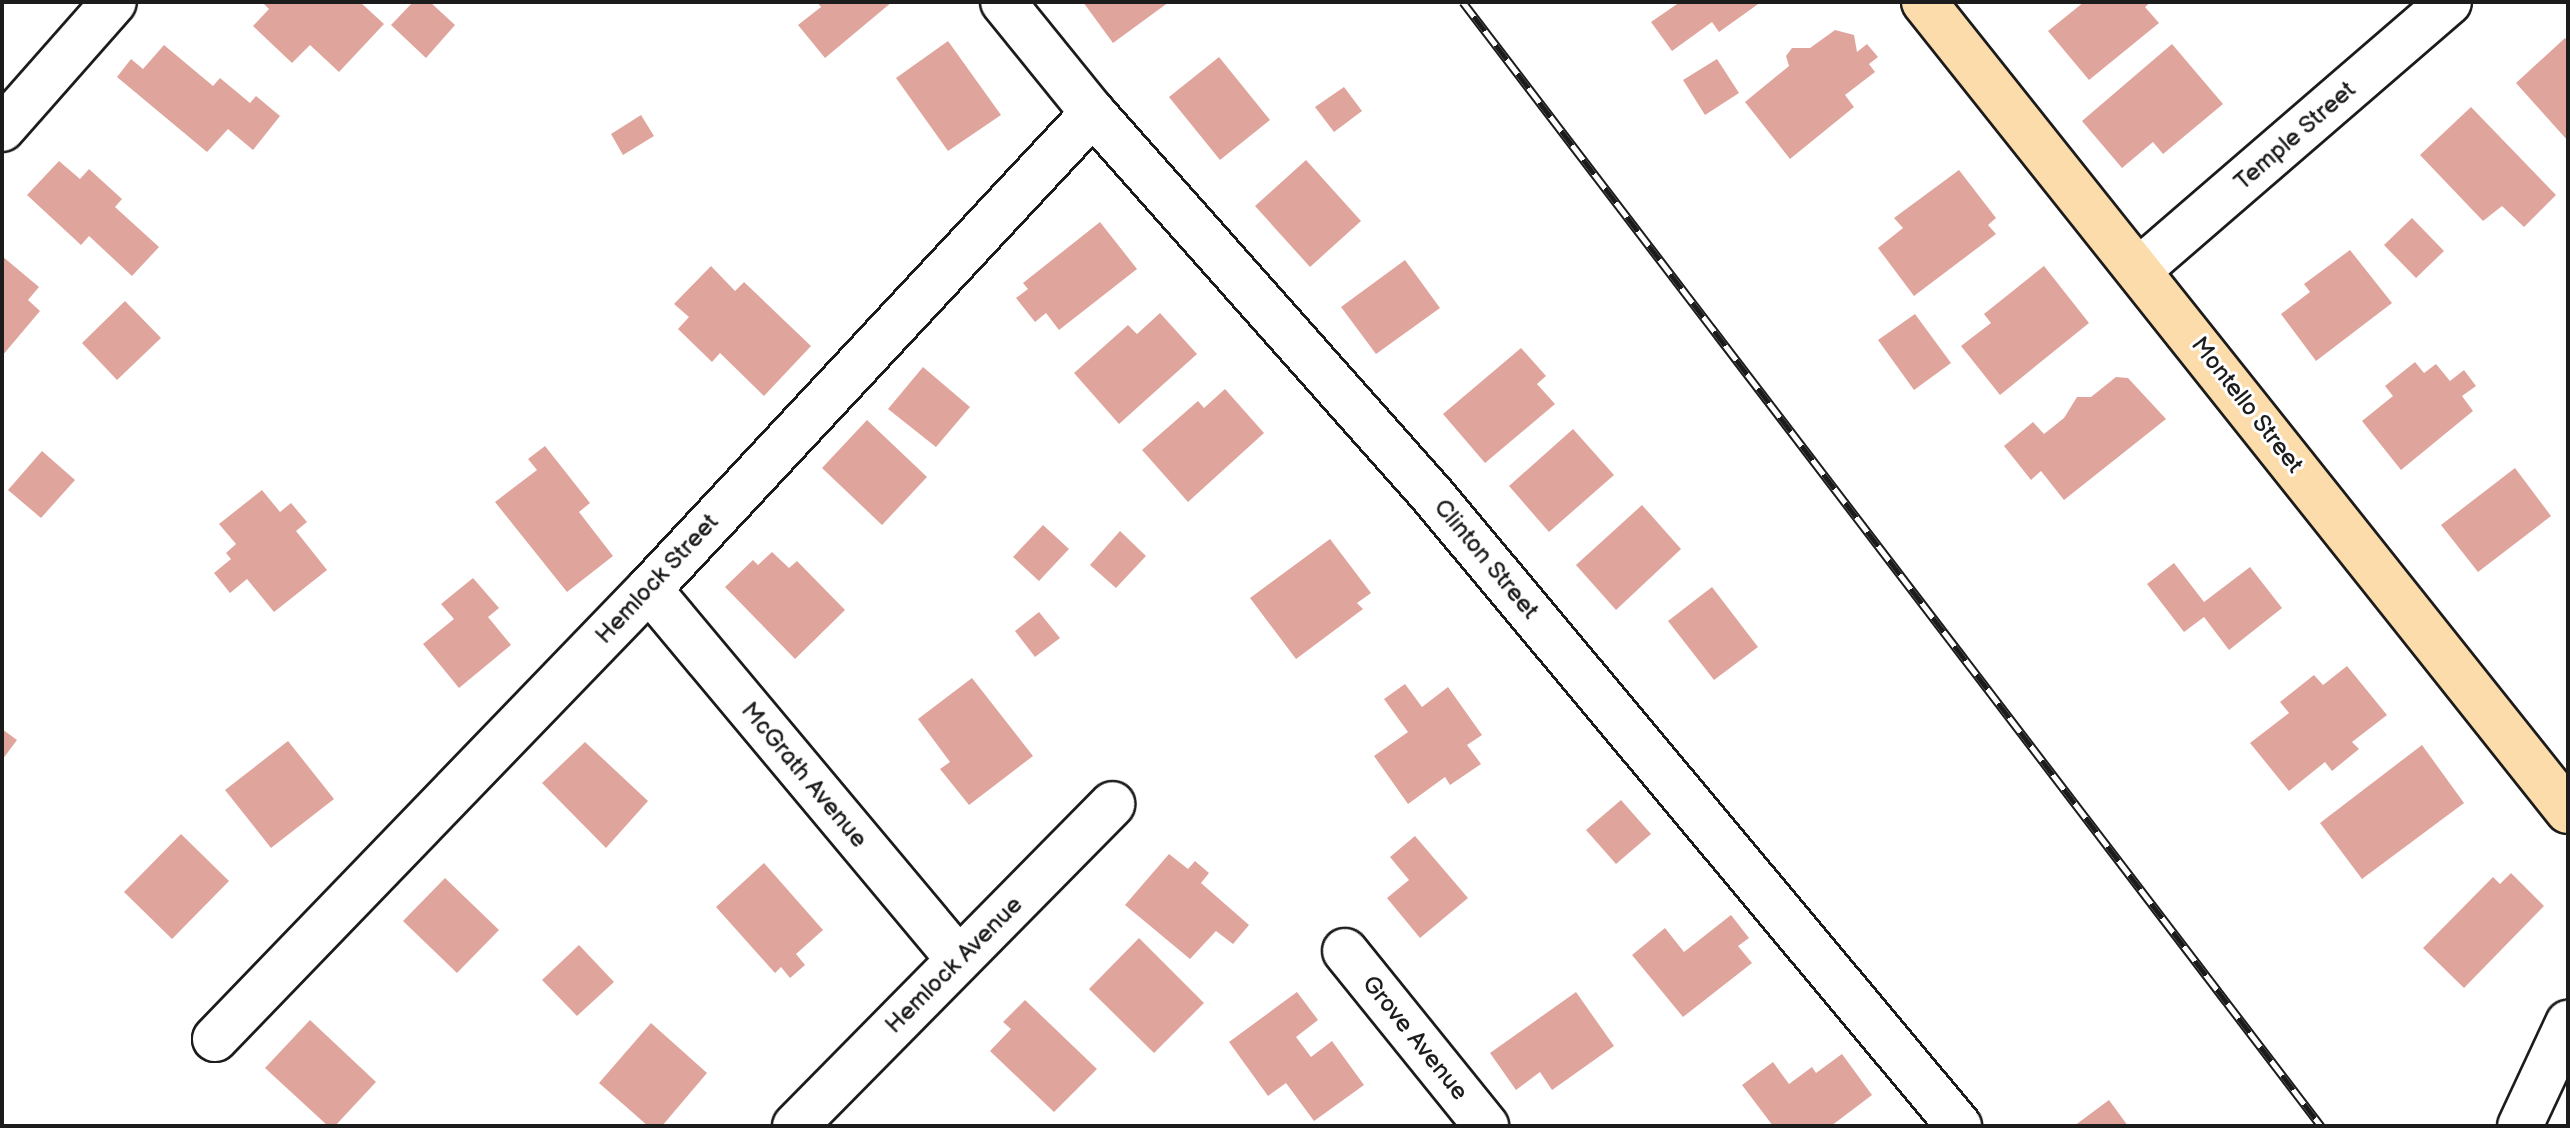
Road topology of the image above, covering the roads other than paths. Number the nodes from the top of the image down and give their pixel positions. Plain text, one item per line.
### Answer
1 (114, 2) edge
2 (1003, 2) edge
3 (1924, 2) edge
4 (2449, 2) edge
5 (1093, 113) junction
6 (2, 129) edge
7 (2140, 269) junction
8 (649, 589) junction
9 (1112, 804) dead end
10 (2568, 811) edge
11 (1345, 951) dead end
12 (959, 960) junction
13 (2568, 1023) edge
14 (215, 1039) dead end
15 (795, 1126) edge
16 (1486, 1126) edge
17 (1959, 1126) edge
18 (2520, 1126) edge

1 - 6 street
2 - 5 street, Clinton Street
3 - 7 main road, Montello Street
4 - 7 street, Temple Street
5 - 8 street, Hemlock Street
5 - 17 street, Clinton Street
7 - 10 main road, Montello Street
8 - 12 street, McGrath Avenue
8 - 14 street, Hemlock Street
9 - 12 street, Hemlock Avenue
11 - 16 street, Grove Avenue
12 - 15 street, Hemlock Avenue
13 - 18 street

